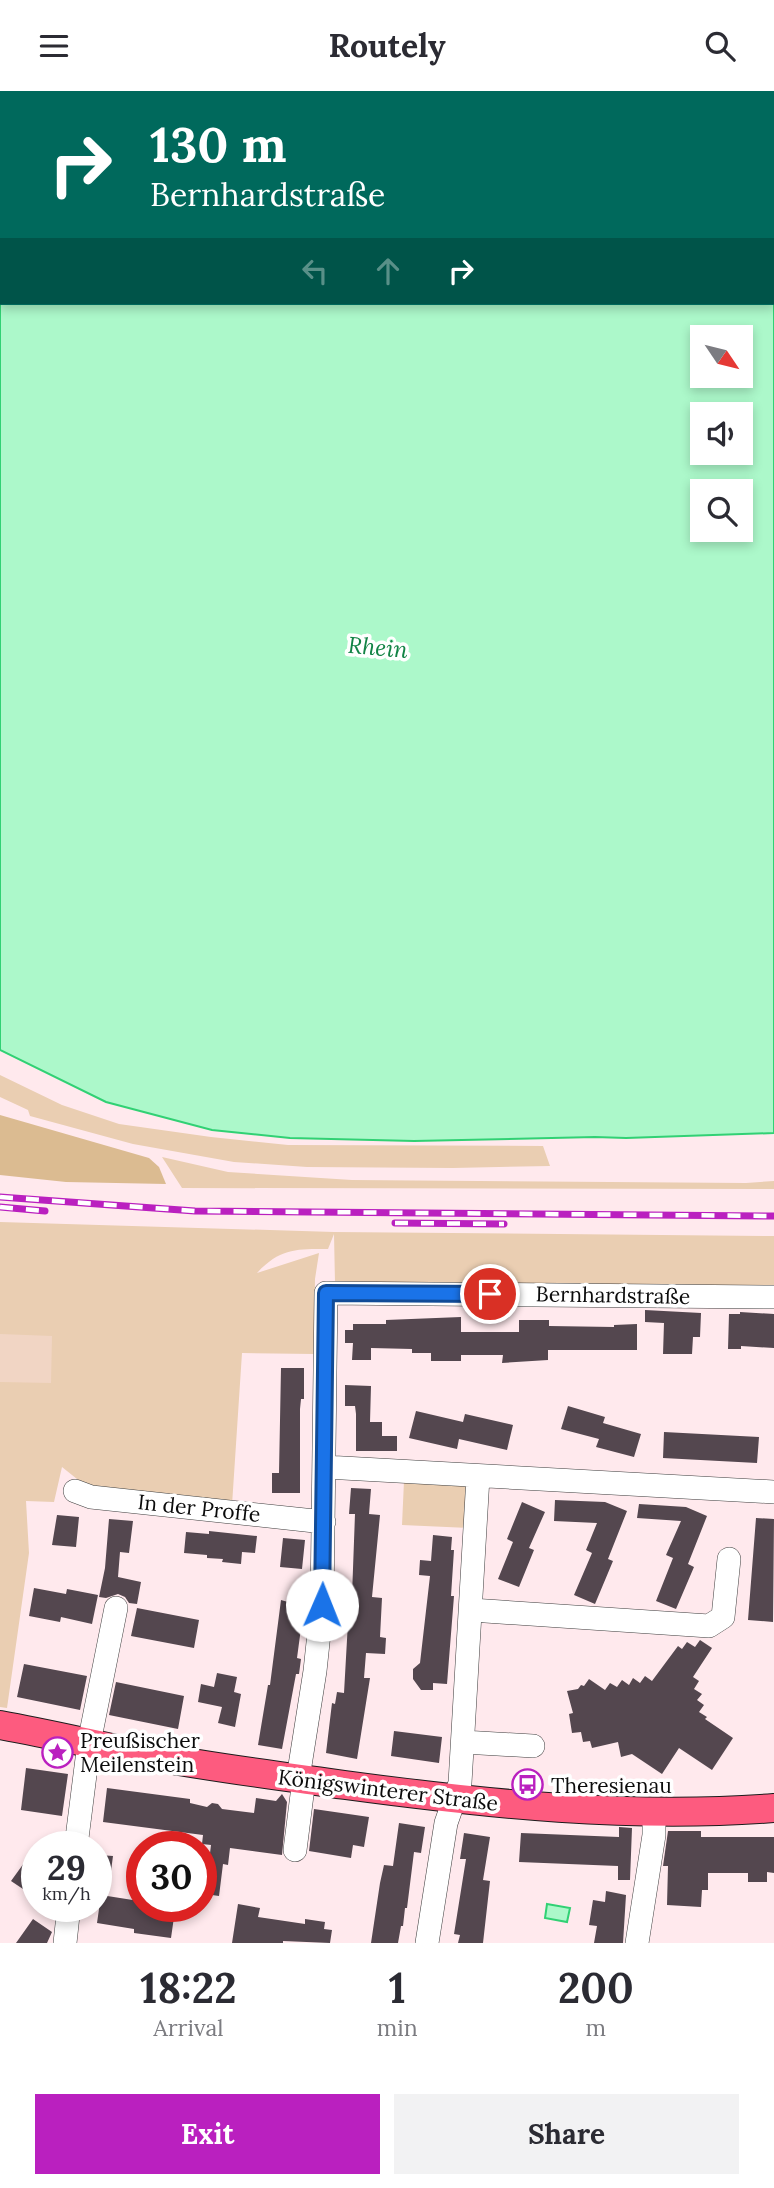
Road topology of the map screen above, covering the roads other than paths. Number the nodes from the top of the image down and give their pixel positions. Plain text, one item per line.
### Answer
1 (774, 1297) edge
2 (325, 1467) junction
3 (478, 1477) junction
4 (75, 1491) dead end
5 (774, 1492) edge
6 (324, 1522) junction
7 (729, 1559) dead end
8 (116, 1608) dead end
9 (471, 1610) junction
10 (3, 1725) edge
11 (463, 1742) junction
12 (89, 1744) junction
13 (533, 1746) dead end
14 (301, 1779) junction
15 (453, 1800) junction
16 (774, 1808) edge
17 (654, 1811) junction
18 (78, 1831) edge
19 (295, 1850) dead end
20 (67, 1922) edge
21 (65, 1943) edge
22 (427, 1943) edge
23 (637, 1943) edge

1 - 2 street, Bernhardstraße
2 - 3 street
2 - 6 street
3 - 5 street
3 - 9 street
4 - 6 street, In der Proffe
6 - 14 street
7 - 9 street
8 - 12 street
9 - 11 street
10 - 12 main road, Königswinterer Straße
11 - 13 street
11 - 15 street
12 - 14 main road, Königswinterer Straße
12 - 18 street
14 - 15 main road, Königswinterer Straße
14 - 19 street
15 - 17 main road, Königswinterer Straße
15 - 22 street
16 - 17 main road, Königswinterer Straße
17 - 23 street
20 - 21 street

